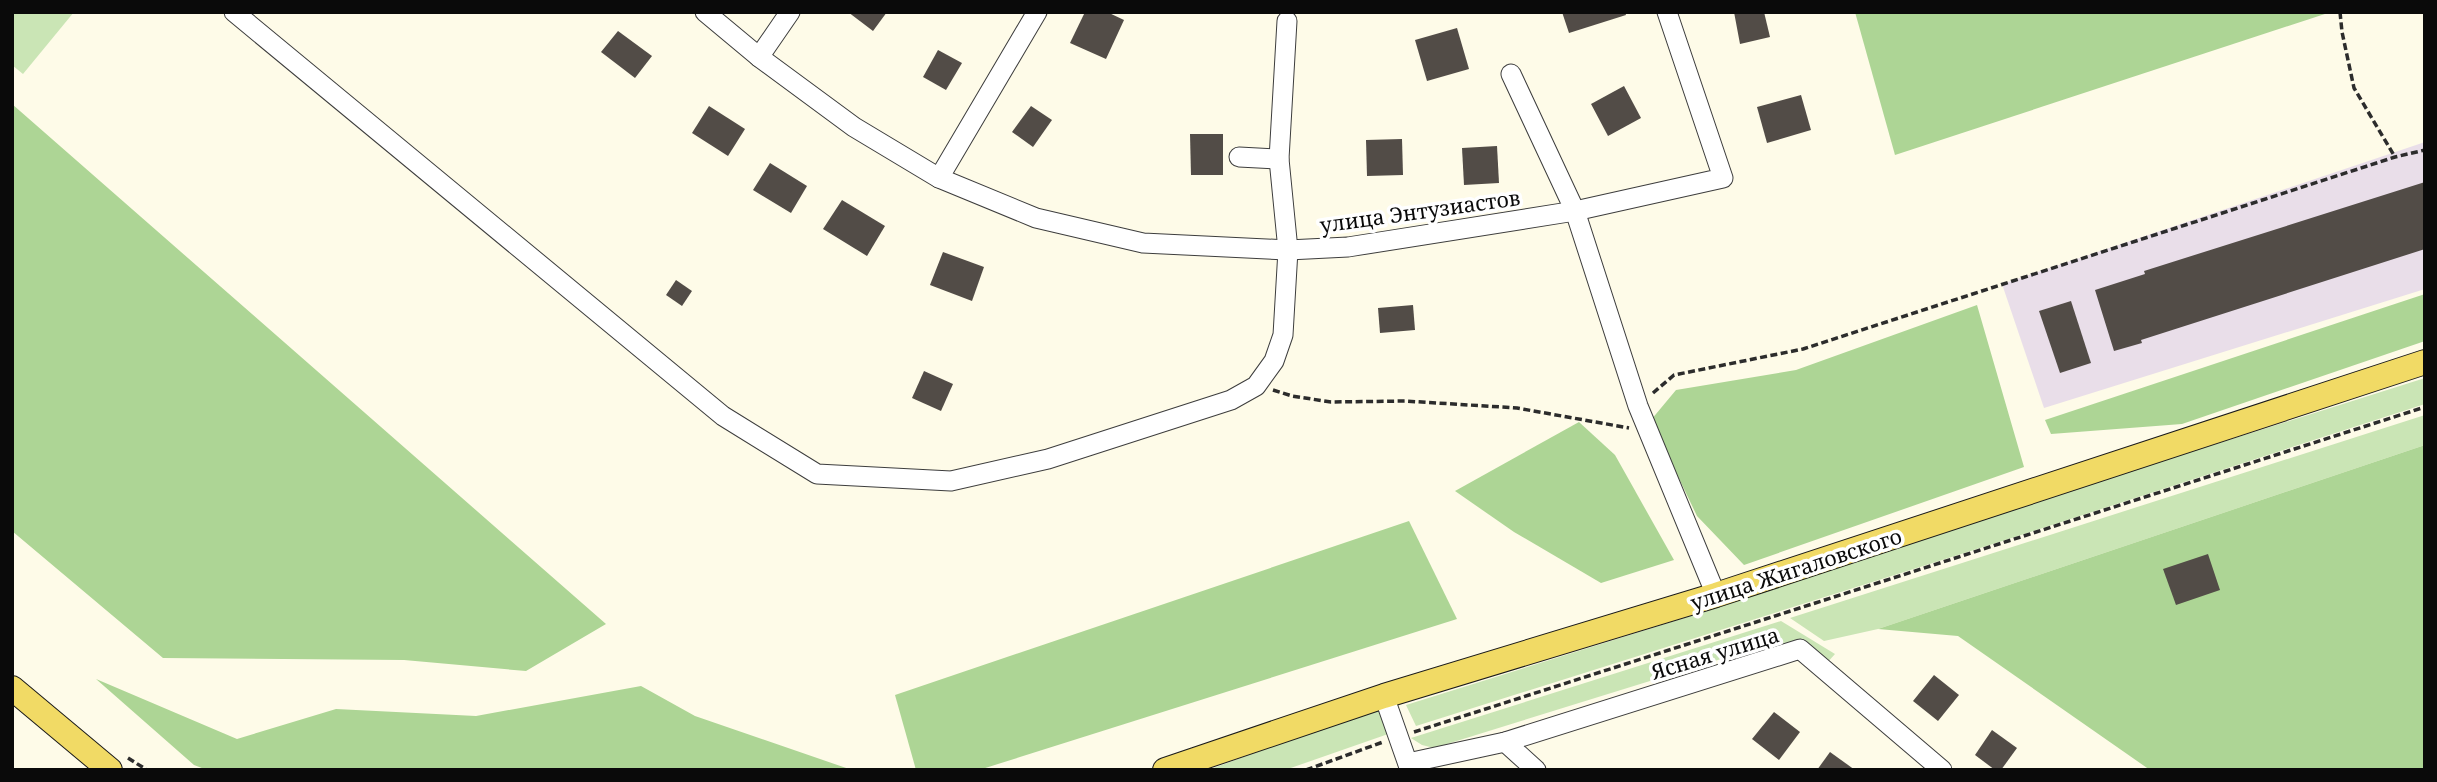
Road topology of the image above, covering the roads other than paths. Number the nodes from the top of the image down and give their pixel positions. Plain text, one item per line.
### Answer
1 (234, 12) edge
2 (705, 12) edge
3 (790, 12) edge
4 (1037, 12) edge
5 (1667, 12) edge
6 (1287, 21) dead end
7 (759, 58) junction
8 (1511, 74) dead end
9 (1238, 158) dead end
10 (1279, 159) junction
11 (939, 178) junction
12 (1575, 211) junction
13 (1288, 250) junction
14 (2425, 362) edge
15 (1716, 595) junction
16 (12, 688) edge
17 (1384, 696) junction
18 (1505, 742) junction
19 (1409, 767) edge
20 (110, 770) edge
21 (1165, 770) edge
22 (1536, 770) edge
23 (1942, 770) edge

1 - 13 street
2 - 7 street, улица Энтузиастов
3 - 7 street
4 - 11 street
5 - 12 street, улица Энтузиастов
6 - 10 street
7 - 11 street, улица Энтузиастов
8 - 12 street
9 - 10 street
10 - 13 street
11 - 13 street, улица Энтузиастов
12 - 13 street, улица Энтузиастов
12 - 15 street
14 - 15 main road, улица Жигаловского
15 - 17 main road, улица Жигаловского
16 - 20 main road
17 - 19 street
17 - 21 main road, улица Жигаловского
18 - 19 street, Ясная улица
18 - 22 street
18 - 23 street, Ясная улица

